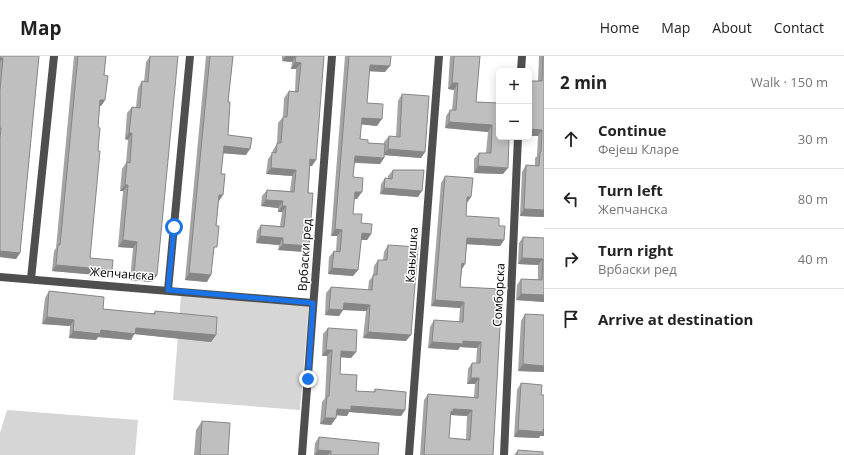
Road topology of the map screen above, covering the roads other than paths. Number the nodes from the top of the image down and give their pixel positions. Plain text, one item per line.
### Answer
1 (54, 56) edge
2 (190, 56) edge
3 (332, 56) edge
4 (439, 56) edge
5 (522, 56) edge
6 (521, 68) edge
7 (518, 140) edge
8 (0, 276) edge
9 (31, 279) junction
10 (168, 290) junction
11 (313, 303) junction
12 (302, 455) edge
13 (408, 455) edge
14 (504, 455) edge

1 - 9 street
2 - 10 street
3 - 11 street, Врбаски ред
4 - 13 street, Кањишка
5 - 6 street
7 - 14 street, Сомборска
8 - 9 street, Жепчанска
9 - 10 street, Жепчанска
10 - 11 street, Жепчанска
11 - 12 street, Врбаски ред

